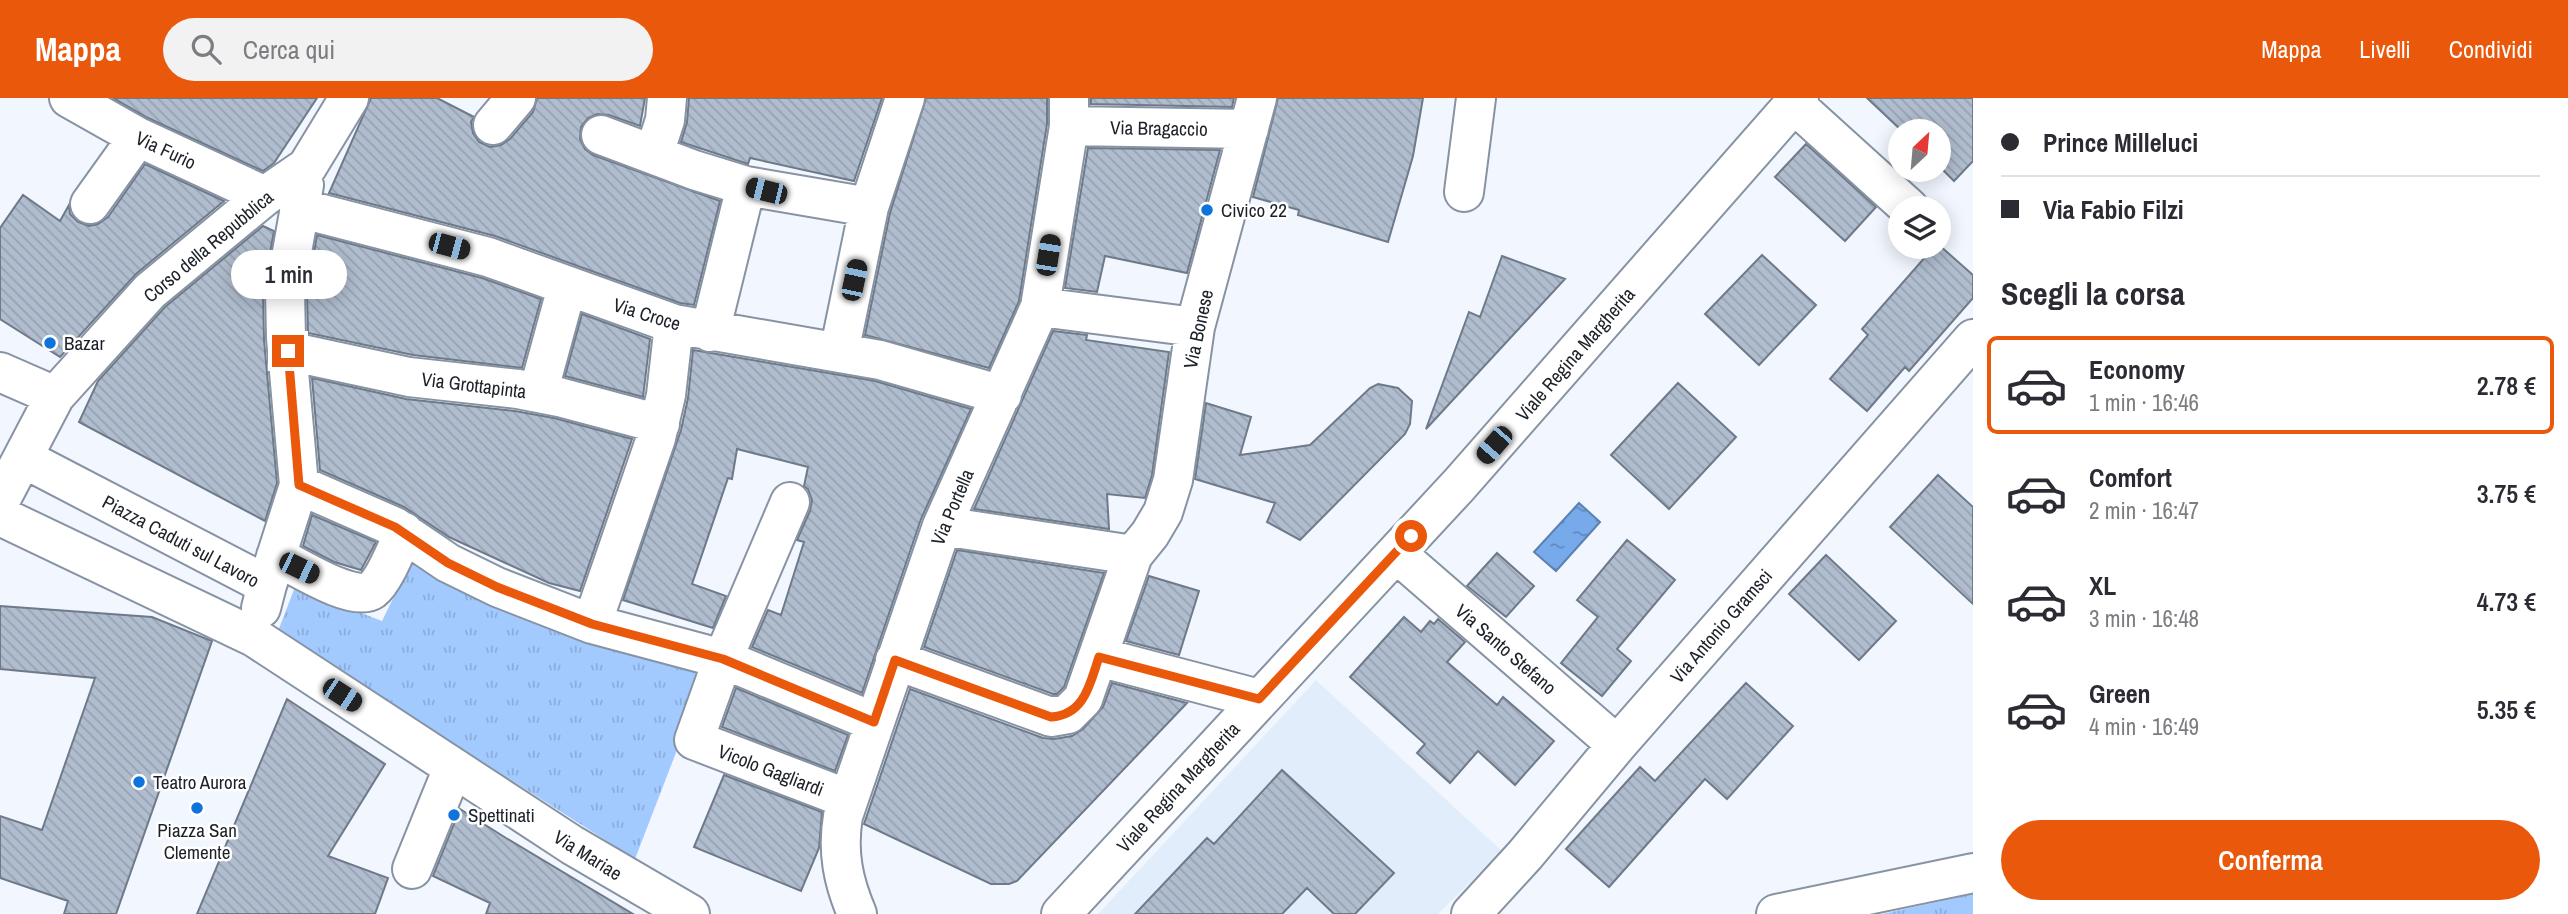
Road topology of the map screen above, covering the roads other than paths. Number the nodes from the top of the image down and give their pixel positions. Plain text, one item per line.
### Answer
1 (69, 98) edge
2 (349, 98) edge
3 (667, 98) edge
4 (905, 98) edge
5 (1476, 98) edge
6 (1797, 101) edge
7 (1069, 112) edge
8 (1253, 114) edge
9 (601, 135) dead end
10 (138, 137) junction
11 (654, 154) junction
12 (746, 186) junction
13 (1464, 192) dead end
14 (1896, 196) edge
15 (282, 202) junction
16 (90, 205) dead end
17 (869, 207) junction
18 (567, 287) junction
19 (1040, 307) junction
20 (1195, 327) junction
21 (692, 328) junction
22 (1973, 339) edge
23 (288, 351) junction
24 (839, 353) junction
25 (0, 372) edge
26 (538, 393) junction
27 (1002, 395) junction
28 (55, 396) junction
29 (660, 424) junction
30 (23, 458) junction
31 (299, 485) junction
32 (0, 501) edge
33 (790, 502) dead end
34 (0, 516) edge
35 (943, 526) junction
36 (404, 532) junction
37 (1395, 553) junction
38 (1133, 555) junction
39 (272, 571) junction
40 (592, 624) junction
41 (254, 637) junction
42 (1099, 657) junction
43 (723, 659) junction
44 (895, 660) junction
45 (1259, 699) junction
46 (874, 722) junction
47 (1617, 744) junction
48 (453, 768) junction
49 (848, 799) junction
50 (412, 869) dead end
51 (1973, 873) edge
52 (690, 914) edge
53 (857, 914) edge
54 (1061, 914) edge
55 (1471, 914) edge
56 (1776, 914) edge

1 - 10 street, Via Furio
2 - 15 street
3 - 11 street
4 - 17 street
5 - 13 street
6 - 14 street
6 - 37 street, Viale Regina Margherita
7 - 8 street, Via Bragaccio
7 - 19 street, Via Portella
8 - 20 street, Via Bonese
9 - 11 street
10 - 15 street, Via Furio
10 - 16 street
11 - 12 street
12 - 17 street
12 - 21 street
15 - 18 street, Via Croce
15 - 23 street
15 - 28 street, Corso della Repubblica
17 - 24 street
18 - 21 street, Via Croce
18 - 26 street
19 - 20 street
19 - 27 street, Via Portella
20 - 38 street, Via Bonese
21 - 24 street, Via Croce
21 - 29 street
22 - 47 street, Via Antonio Gramsci
23 - 26 street, Via Grottapinta
23 - 31 street
24 - 27 street, Via Croce
25 - 28 street
26 - 29 street, Via Grottapinta
27 - 35 street, Via Portella
28 - 30 street, Corso della Repubblica
29 - 40 street
30 - 32 street, Corso della Repubblica
30 - 39 street, Piazza Caduti sul Lavoro
31 - 36 street
31 - 39 street
33 - 43 street
34 - 41 street
35 - 38 street
35 - 44 street, Via Portella
36 - 39 street
36 - 40 street
37 - 45 street, Viale Regina Margherita
37 - 47 street, Via Santo Stefano
38 - 42 street, Via Bonese
39 - 41 street, Piazza Caduti sul Lavoro
40 - 43 street
41 - 48 street, Via Mariae
42 - 44 street, Via Bonese
42 - 45 street
43 - 46 street
43 - 49 street, Vicolo Gagliardi
44 - 46 street, Via Portella
45 - 54 street, Viale Regina Margherita
46 - 49 street, Via Portella
47 - 55 street, Via Antonio Gramsci
48 - 50 street
48 - 52 street, Via Mariae
49 - 53 street, Via Portella
51 - 56 street

